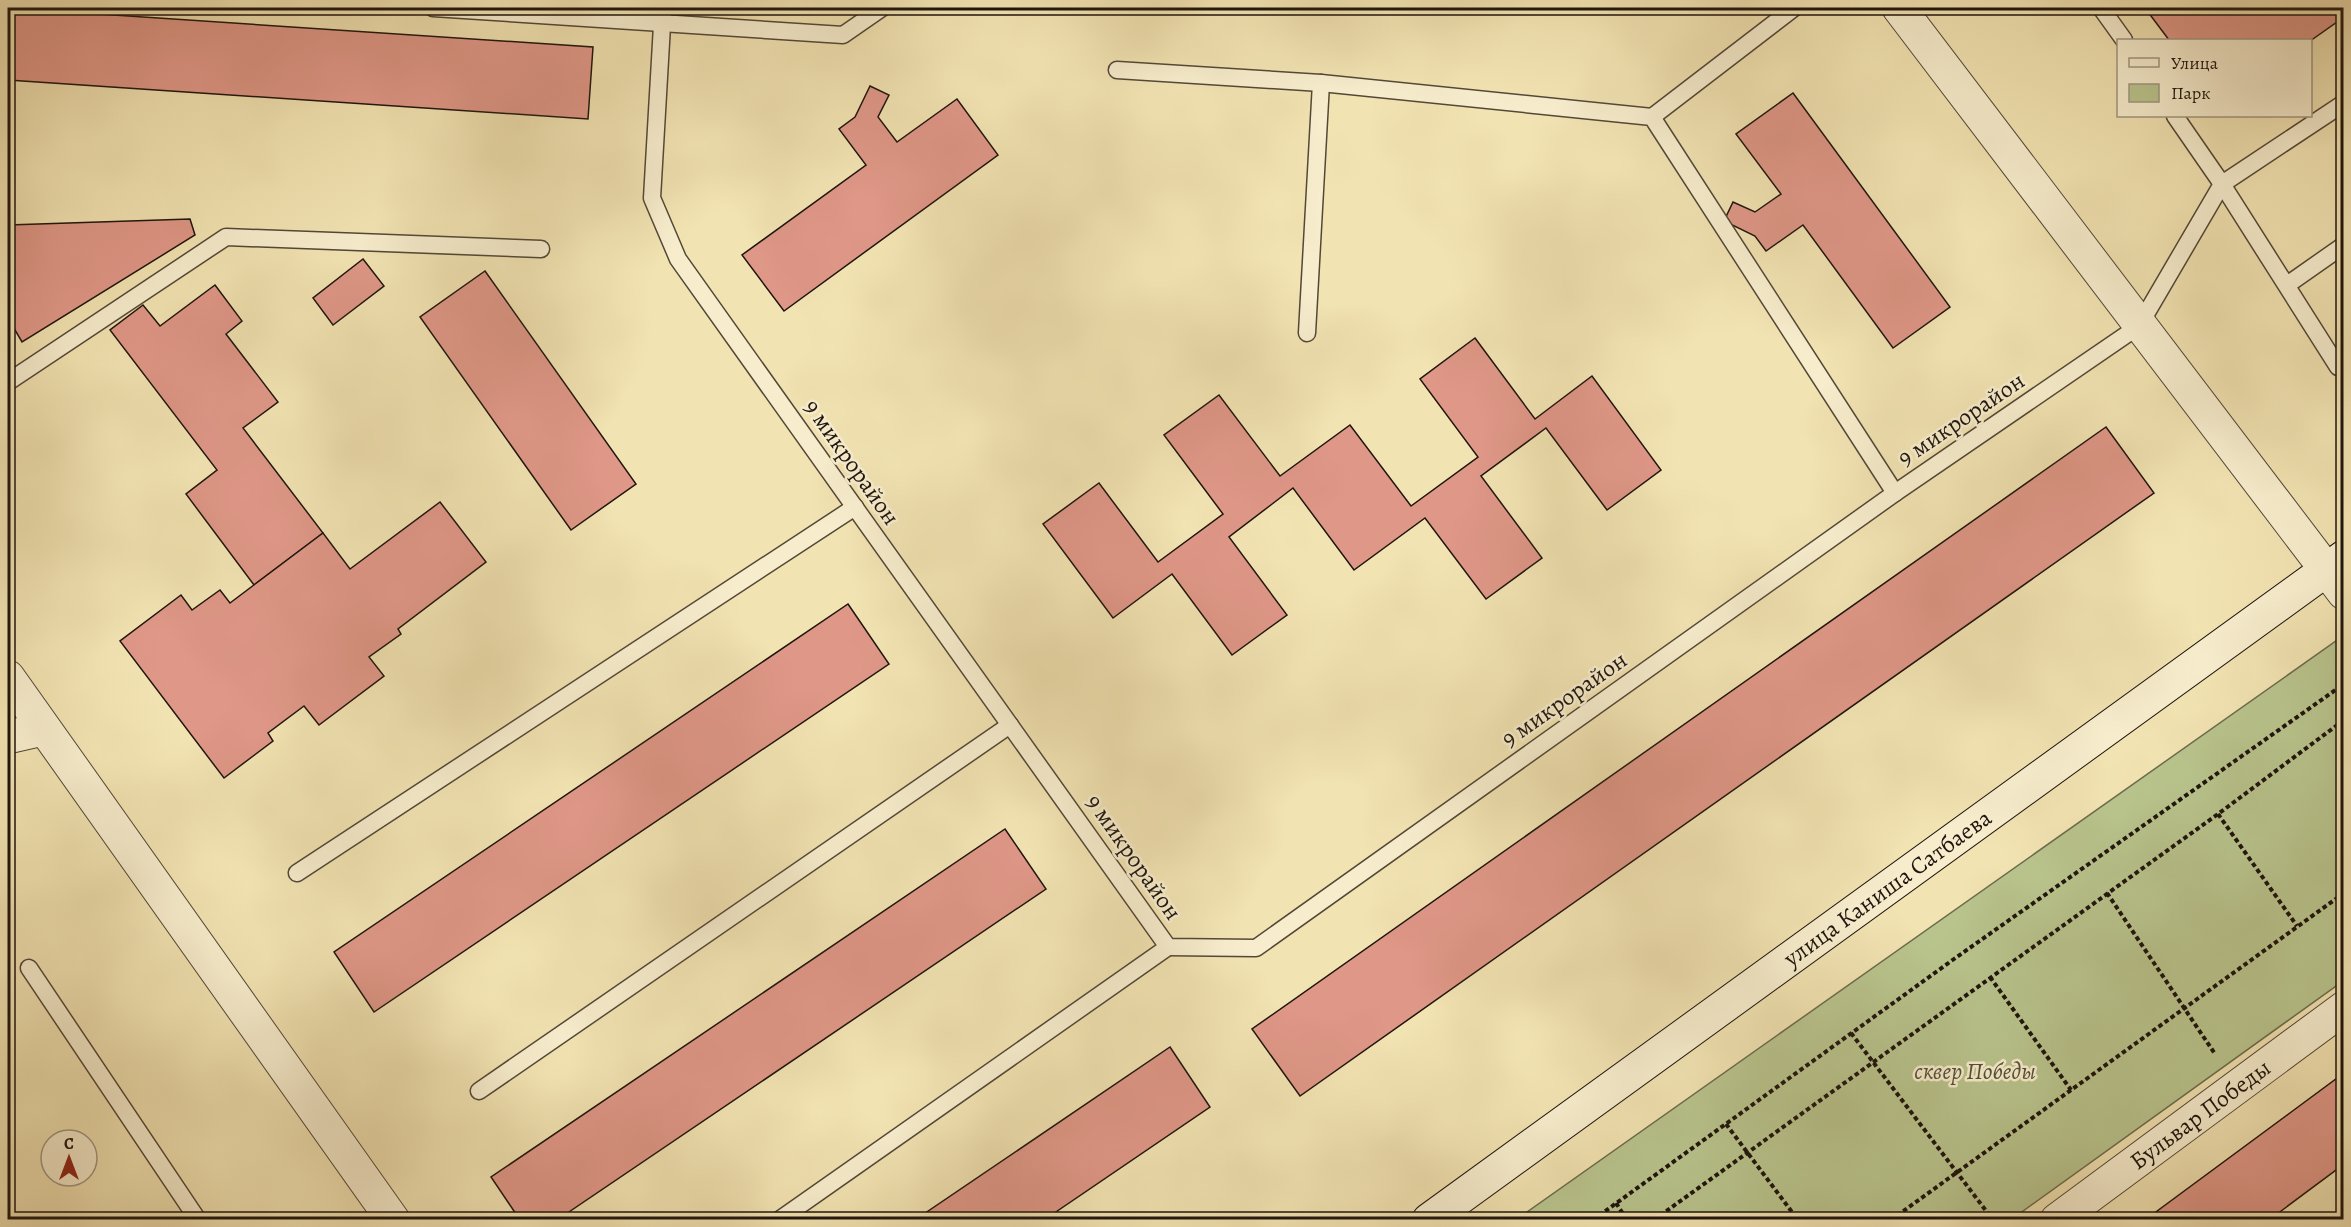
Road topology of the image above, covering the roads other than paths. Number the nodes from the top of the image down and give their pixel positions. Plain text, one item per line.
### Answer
1 (433, 8) edge
2 (882, 8) edge
3 (1794, 8) edge
4 (1899, 8) edge
5 (2101, 8) edge
6 (662, 16) edge
7 (2123, 39) edge
8 (1117, 70) dead end
9 (1321, 83) junction
10 (2343, 102) edge
11 (1652, 117) junction
12 (2176, 117) edge
13 (2222, 184) junction
14 (2343, 245) edge
15 (541, 249) dead end
16 (2287, 285) junction
17 (2139, 326) junction
18 (1307, 333) dead end
19 (2343, 364) edge
20 (8, 382) edge
21 (1895, 493) junction
22 (855, 507) junction
23 (2337, 573) edge
24 (8, 677) edge
25 (1010, 725) junction
26 (43, 729) junction
27 (8, 737) edge
28 (297, 873) dead end
29 (1168, 947) junction
30 (29, 968) dead end
31 (2343, 1008) edge
32 (480, 1091) dead end
33 (198, 1220) edge
34 (393, 1220) edge
35 (779, 1220) edge
36 (1429, 1220) edge
37 (2057, 1220) edge

1 - 6 lane
2 - 6 lane
3 - 11 lane
4 - 17 street
5 - 7 lane
6 - 22 lane, 9 микрорайон
8 - 9 lane
9 - 11 lane
9 - 18 lane
10 - 13 lane
11 - 21 lane
12 - 13 lane
13 - 16 lane
13 - 17 lane
14 - 16 lane
15 - 20 lane
16 - 19 lane
17 - 21 lane, 9 микрорайон
17 - 23 street
21 - 29 lane, 9 микрорайон
22 - 25 lane, 9 микрорайон
22 - 28 lane
23 - 36 street, улица Каниша Сатбаева
24 - 26 street
25 - 29 lane, 9 микрорайон
25 - 32 lane
26 - 27 street
26 - 34 street
29 - 35 lane
30 - 33 lane
31 - 37 street, Бульвар Победы

